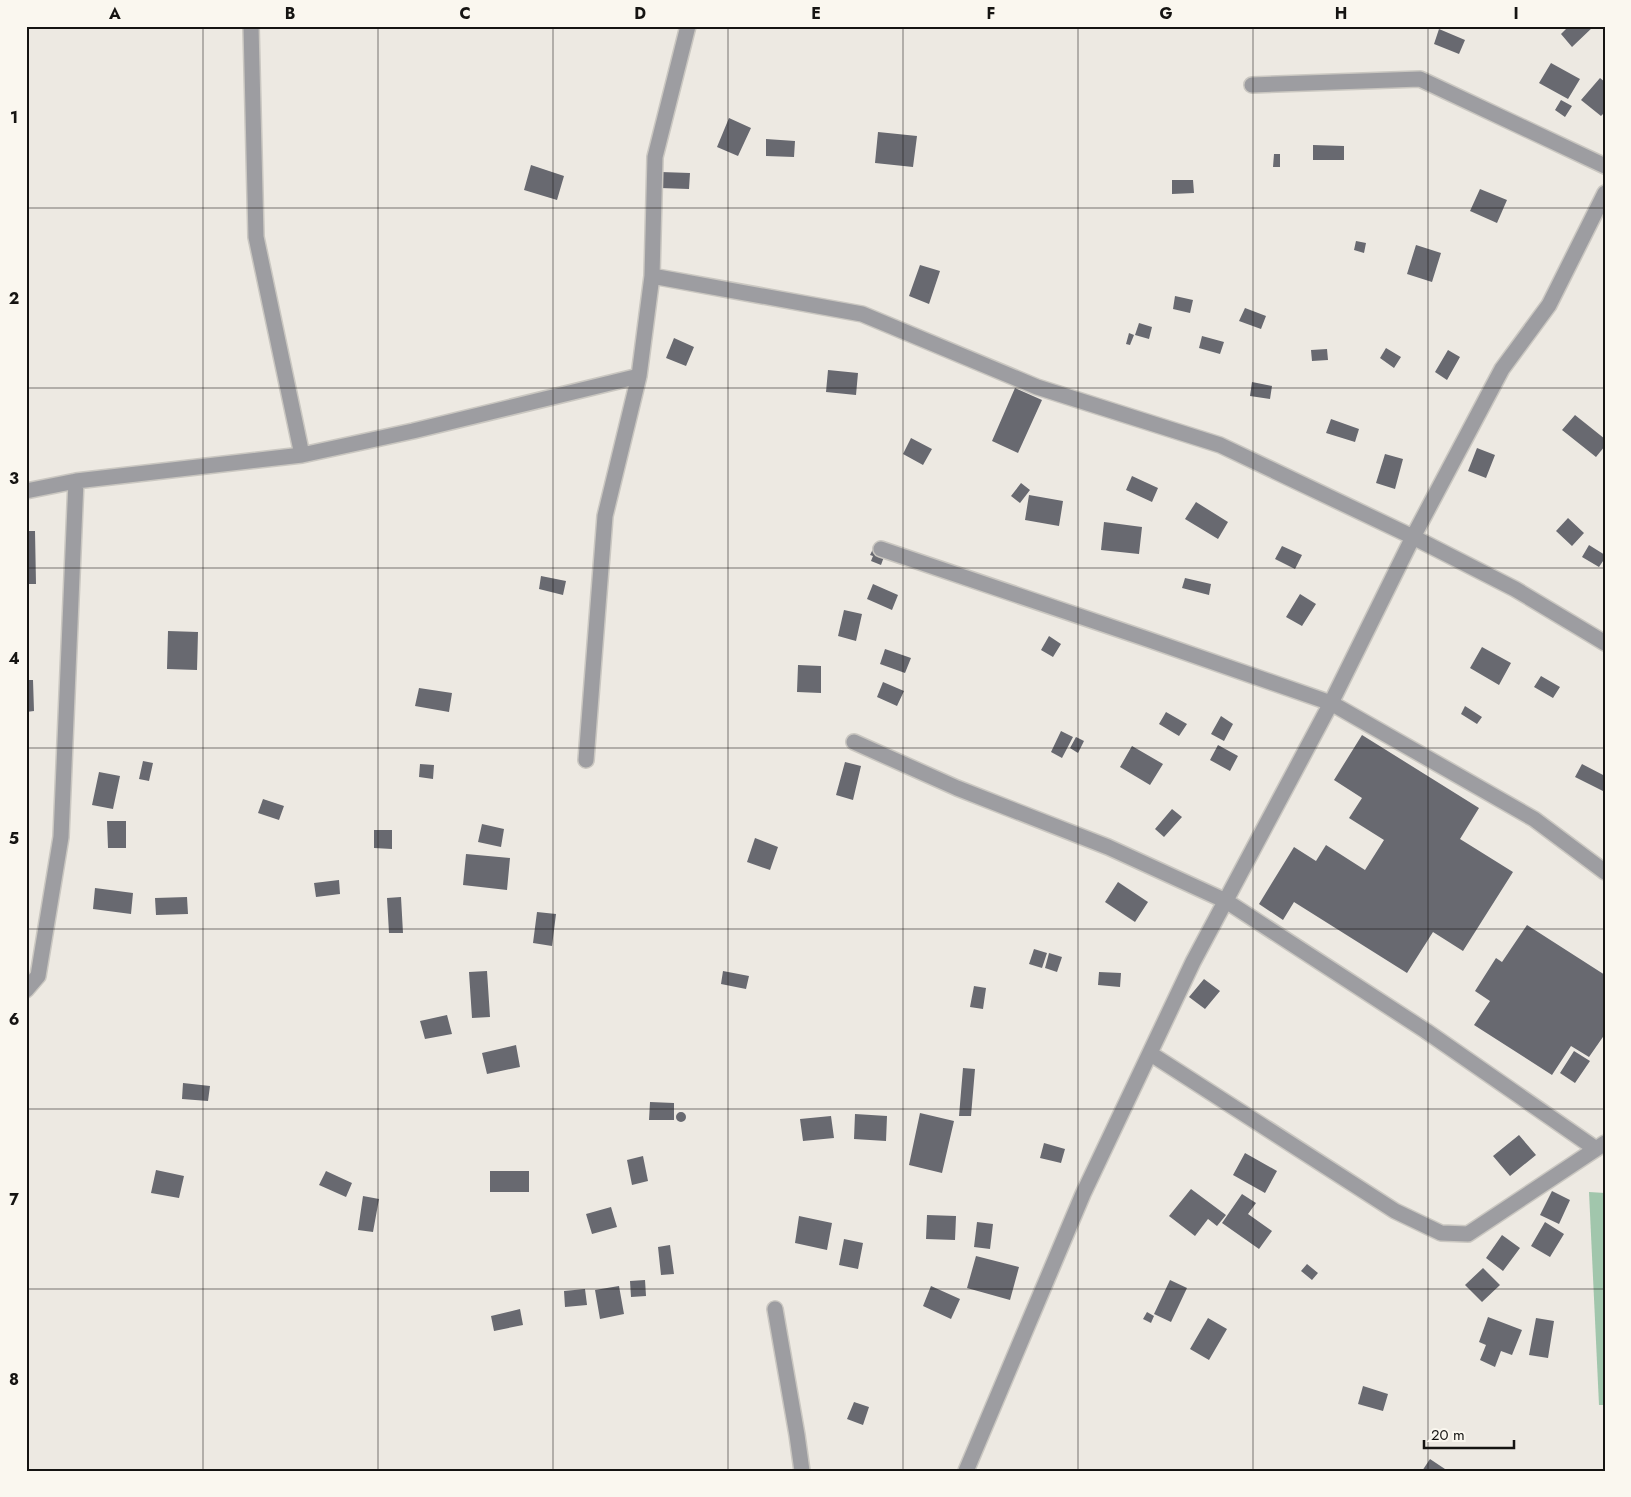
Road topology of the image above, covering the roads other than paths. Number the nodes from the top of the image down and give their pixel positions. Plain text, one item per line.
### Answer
1 (251, 26) edge
2 (688, 26) edge
3 (1252, 85) dead end
4 (1605, 166) edge
5 (1605, 193) edge
6 (652, 276) junction
7 (639, 376) junction
8 (302, 455) junction
9 (76, 481) junction
10 (26, 491) edge
11 (1413, 537) junction
12 (882, 549) dead end
13 (1605, 643) edge
14 (1331, 703) junction
15 (854, 742) dead end
16 (586, 760) dead end
17 (1605, 872) edge
18 (1226, 901) junction
19 (26, 990) edge
20 (1151, 1054) junction
21 (1600, 1146) edge
22 (775, 1309) dead end
23 (802, 1471) edge
24 (966, 1471) edge

1 - 8 street
2 - 6 street
3 - 4 street
5 - 11 street
6 - 7 street
6 - 11 street
7 - 8 street
7 - 16 street
8 - 9 street
9 - 10 street
9 - 19 street
11 - 13 street
11 - 14 street
12 - 14 street
14 - 17 street
14 - 18 street
15 - 18 street
18 - 20 street
18 - 21 street
20 - 21 street
20 - 24 street
22 - 23 street

